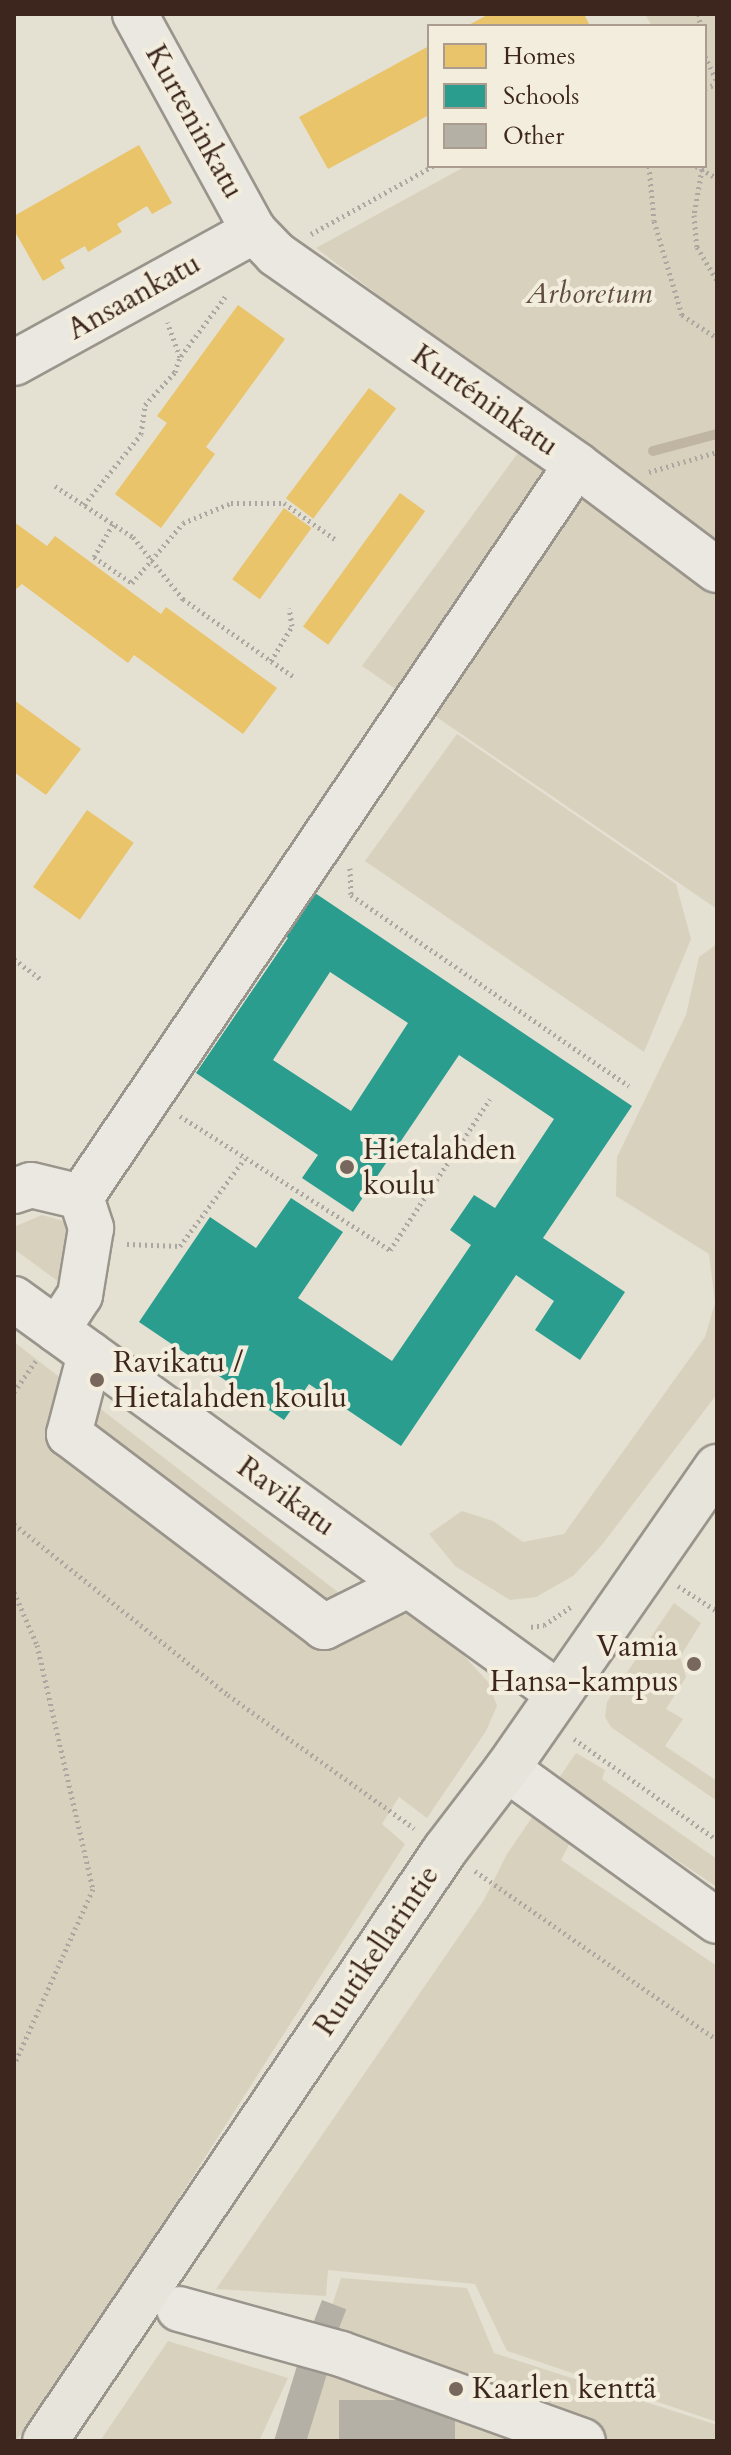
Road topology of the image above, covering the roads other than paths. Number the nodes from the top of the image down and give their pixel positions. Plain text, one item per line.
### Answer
1 (135, 14) edge
2 (265, 242) junction
3 (14, 363) edge
4 (564, 483) dead end
5 (717, 570) edge
6 (14, 1191) edge
7 (81, 1197) junction
8 (14, 1299) edge
9 (74, 1342) junction
10 (717, 1467) edge
11 (408, 1585) junction
12 (559, 1694) junction
13 (507, 1769) junction
14 (717, 1921) edge
15 (179, 2309) dead end
16 (45, 2441) edge
17 (583, 2441) edge

1 - 2 street, Kurteninkatu
2 - 3 street, Ansaankatu
2 - 5 street, Kurténinkatu
4 - 7 street
6 - 7 street
7 - 9 street
8 - 9 street, Ravikatu
9 - 11 street, Ravikatu
9 - 11 street
10 - 12 main road, Ruutikellarintie
11 - 12 street, Ravikatu
12 - 13 main road, Ruutikellarintie
13 - 14 street
13 - 16 main road, Ruutikellarintie
15 - 17 street

